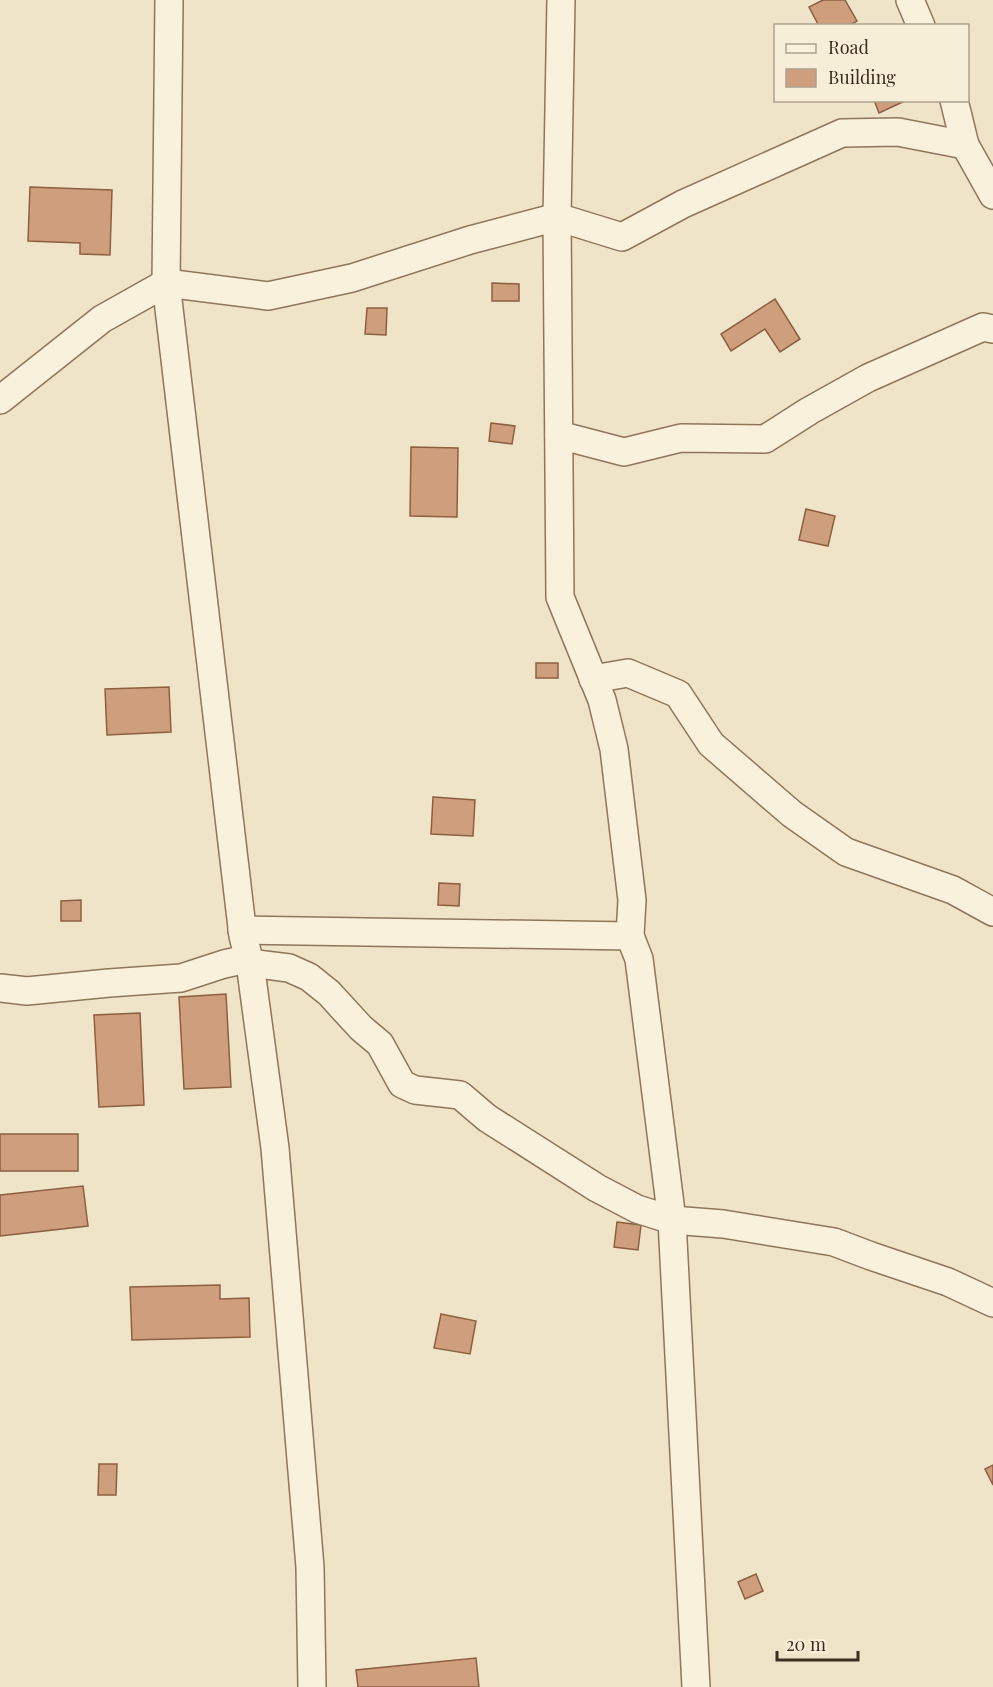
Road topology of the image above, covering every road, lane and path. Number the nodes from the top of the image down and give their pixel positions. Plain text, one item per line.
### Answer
1 (169, 0) edge
2 (561, 0) edge
3 (910, 0) edge
4 (920, 24) edge
5 (954, 102) edge
6 (965, 146) junction
7 (993, 195) edge
8 (557, 217) junction
9 (166, 283) junction
10 (993, 329) edge
11 (0, 400) edge
12 (559, 435) junction
13 (594, 679) junction
14 (993, 912) edge
15 (242, 930) junction
16 (630, 936) junction
17 (250, 963) junction
18 (0, 988) edge
19 (672, 1220) junction
20 (993, 1303) edge
21 (312, 1687) edge
22 (696, 1687) edge

1 - 9 street
2 - 8 street
3 - 4 street
5 - 6 street
6 - 7 street
6 - 8 street
8 - 9 street
8 - 12 street
9 - 11 street
9 - 15 street
10 - 12 street
12 - 13 street
13 - 14 street
13 - 16 street
15 - 16 street
15 - 17 street
16 - 19 street
17 - 18 street
17 - 19 street
17 - 21 street
19 - 20 street
19 - 22 street

